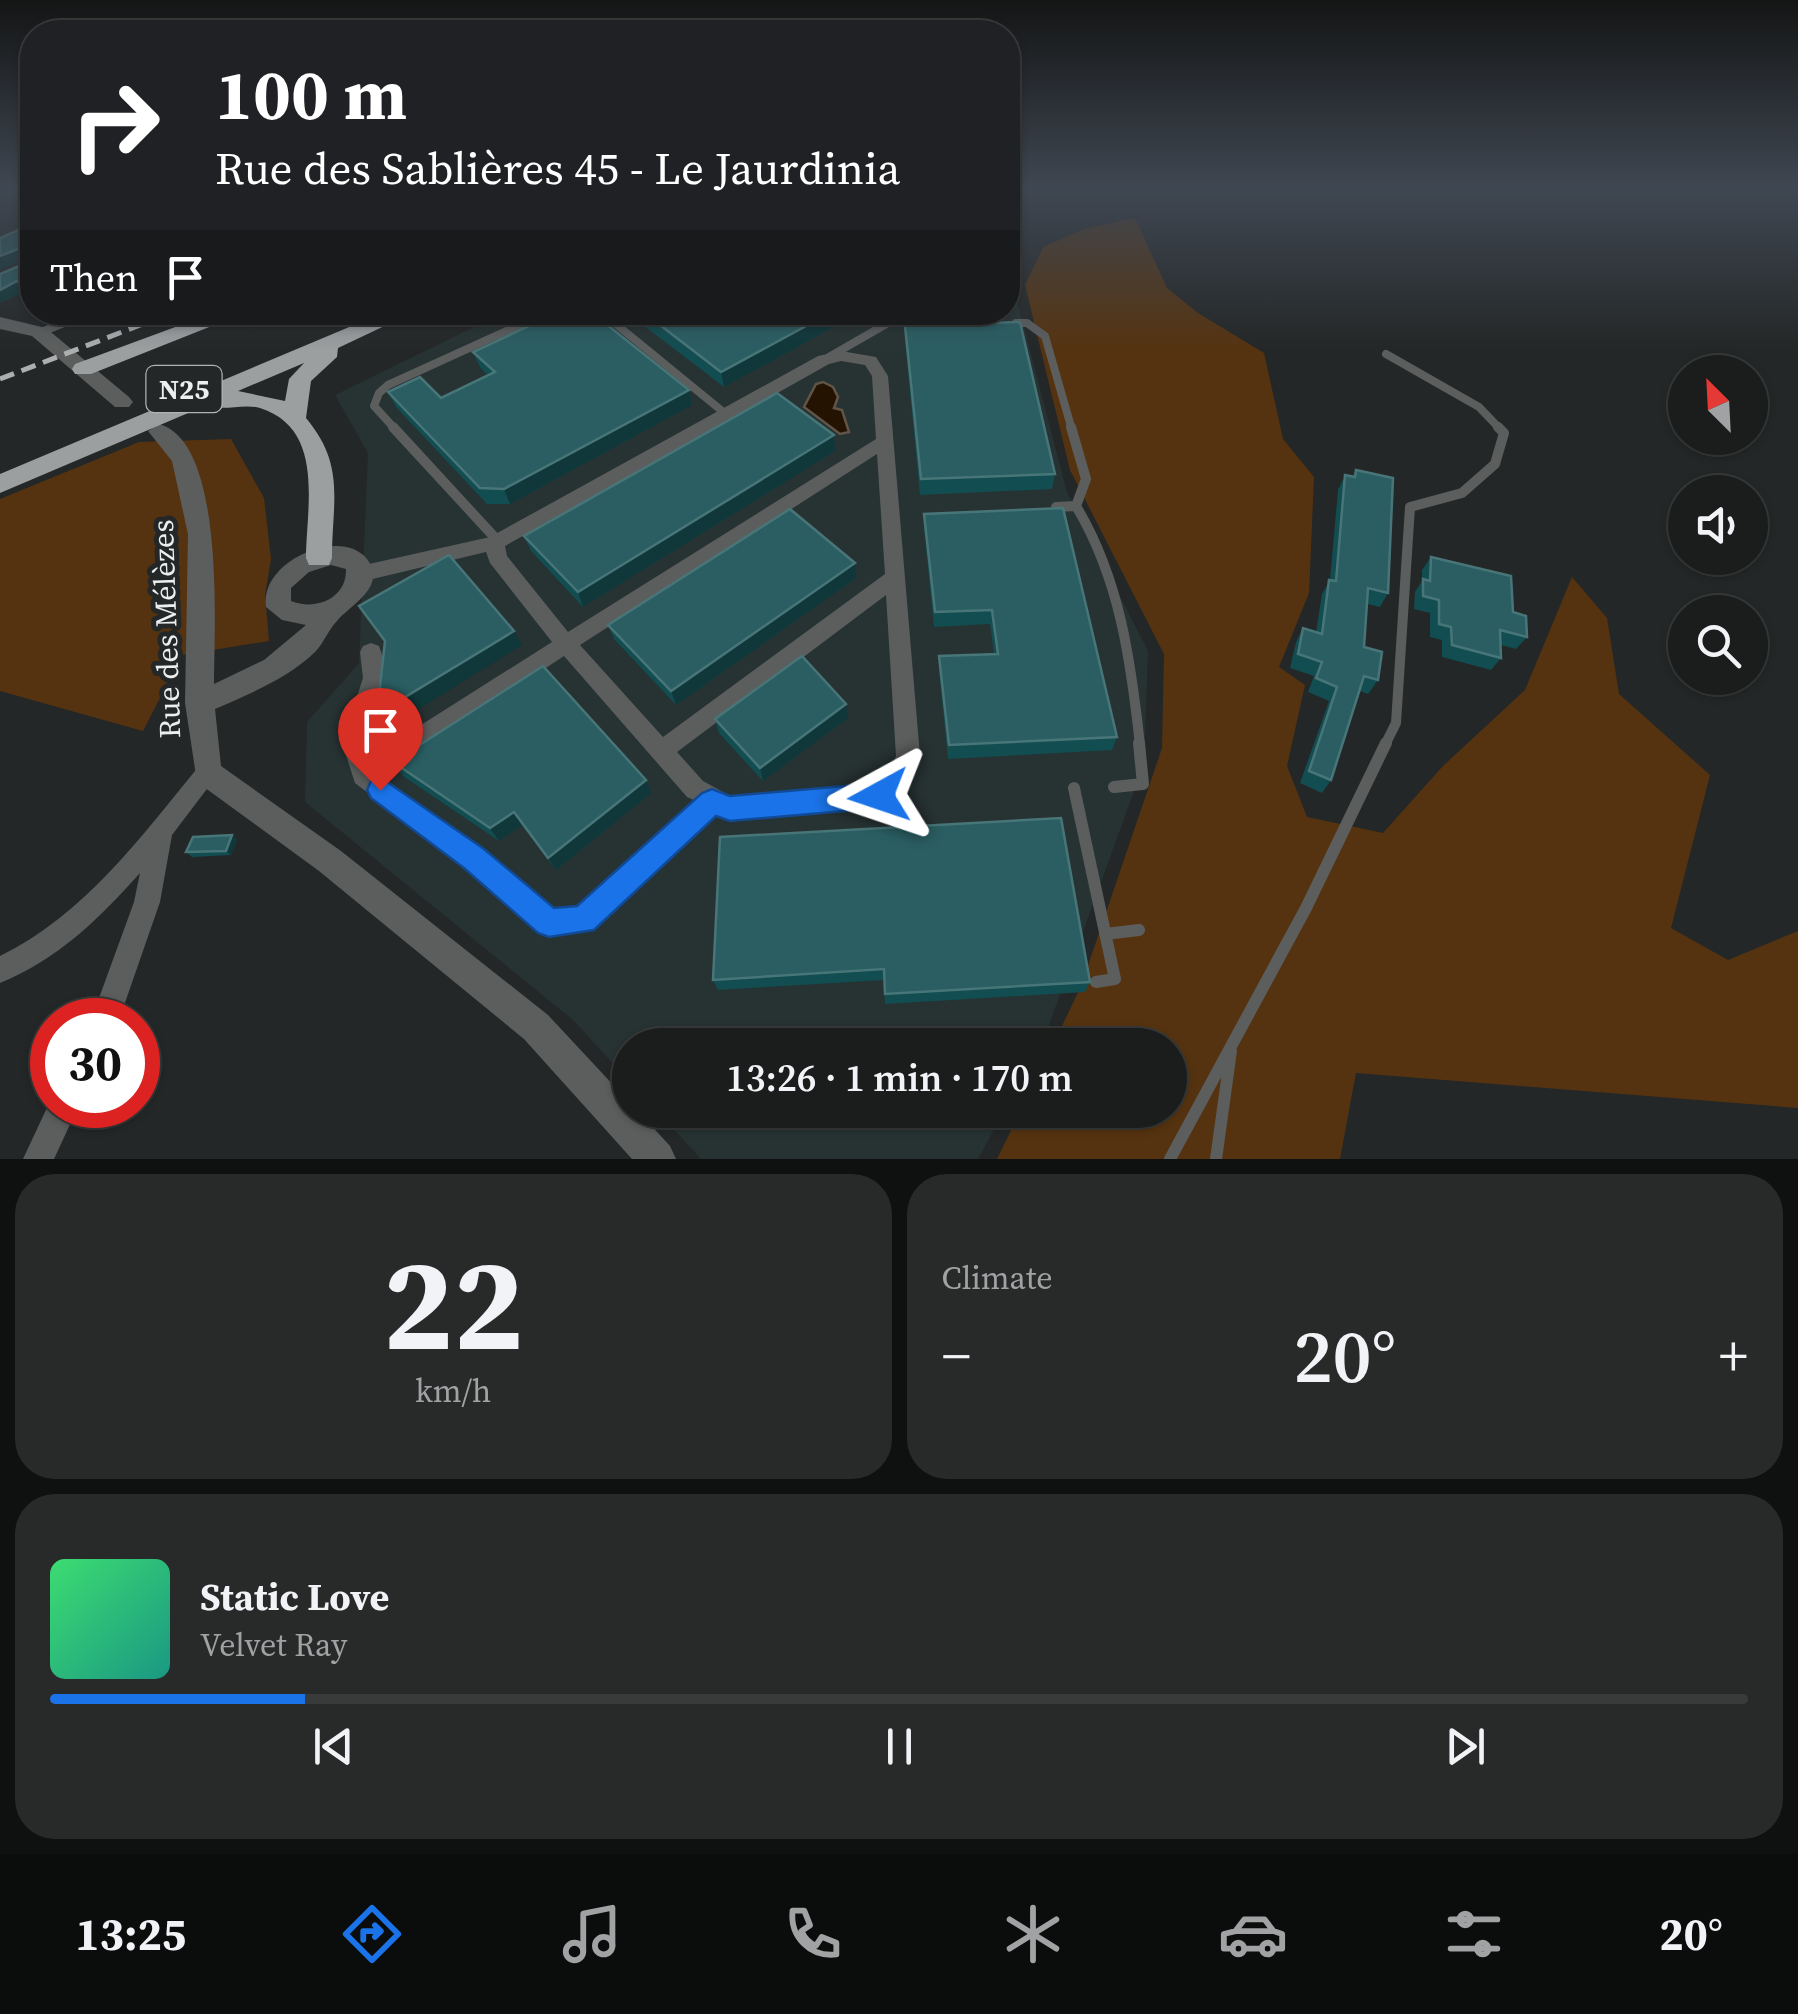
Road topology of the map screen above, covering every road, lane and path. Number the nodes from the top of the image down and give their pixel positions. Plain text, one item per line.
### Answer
1 (1036, 312) dead end
2 (0, 322) edge
3 (59, 325) edge
4 (201, 325) edge
5 (336, 325) edge
6 (374, 325) edge
7 (520, 325) edge
8 (617, 325) edge
9 (885, 325) edge
10 (39, 332) junction
11 (345, 338) junction
12 (1386, 354) dead end
13 (824, 360) junction
14 (83, 368) junction
15 (122, 402) dead end
16 (180, 408) junction
17 (726, 415) junction
18 (294, 417) junction
19 (159, 431) dead end
20 (885, 441) junction
21 (0, 466) edge
22 (0, 484) edge
23 (1056, 506) edge
24 (1076, 506) junction
25 (496, 542) junction
26 (318, 558) junction
27 (360, 574) junction
28 (897, 576) junction
29 (329, 611) junction
30 (298, 616) junction
31 (566, 644) junction
32 (296, 652) junction
33 (371, 652) dead end
34 (198, 704) junction
35 (661, 751) junction
36 (208, 774) junction
37 (363, 776) junction
38 (1114, 787) dead end
39 (1074, 788) dead end
40 (712, 802) junction
41 (160, 832) junction
42 (1139, 930) dead end
43 (1106, 934) junction
44 (0, 970) edge
45 (1096, 982) dead end
46 (113, 998) edge
47 (1232, 1040) junction
48 (53, 1128) edge
49 (38, 1159) edge
50 (657, 1159) edge
51 (1170, 1159) edge
52 (1216, 1159) edge

1 - 24 lane
2 - 10 street
3 - 10 street
4 - 14 highway
5 - 21 highway, N25
6 - 11 highway, N25
7 - 25 lane
8 - 17 lane
9 - 13 lane
10 - 14 street
11 - 16 highway, N25
11 - 18 highway
12 - 47 lane
13 - 17 street
13 - 20 street
14 - 15 street
16 - 18 highway
16 - 22 highway, N25
17 - 25 street
18 - 26 highway
19 - 34 street, Rue des Mélèzes
20 - 28 street
20 - 31 street
23 - 24 lane
24 - 38 lane
25 - 27 street
25 - 31 street
26 - 27 street
26 - 30 street
27 - 29 street
28 - 35 street
28 - 40 street
29 - 30 street
29 - 32 street
30 - 32 street
31 - 35 street
31 - 37 street
32 - 34 street
33 - 37 street
34 - 36 street, Rue des Mélèzes
35 - 40 street
36 - 41 street
36 - 50 street
37 - 40 street
39 - 43 lane
41 - 44 street
41 - 46 street
42 - 43 lane
43 - 45 lane
47 - 51 lane
47 - 52 lane
48 - 49 street

